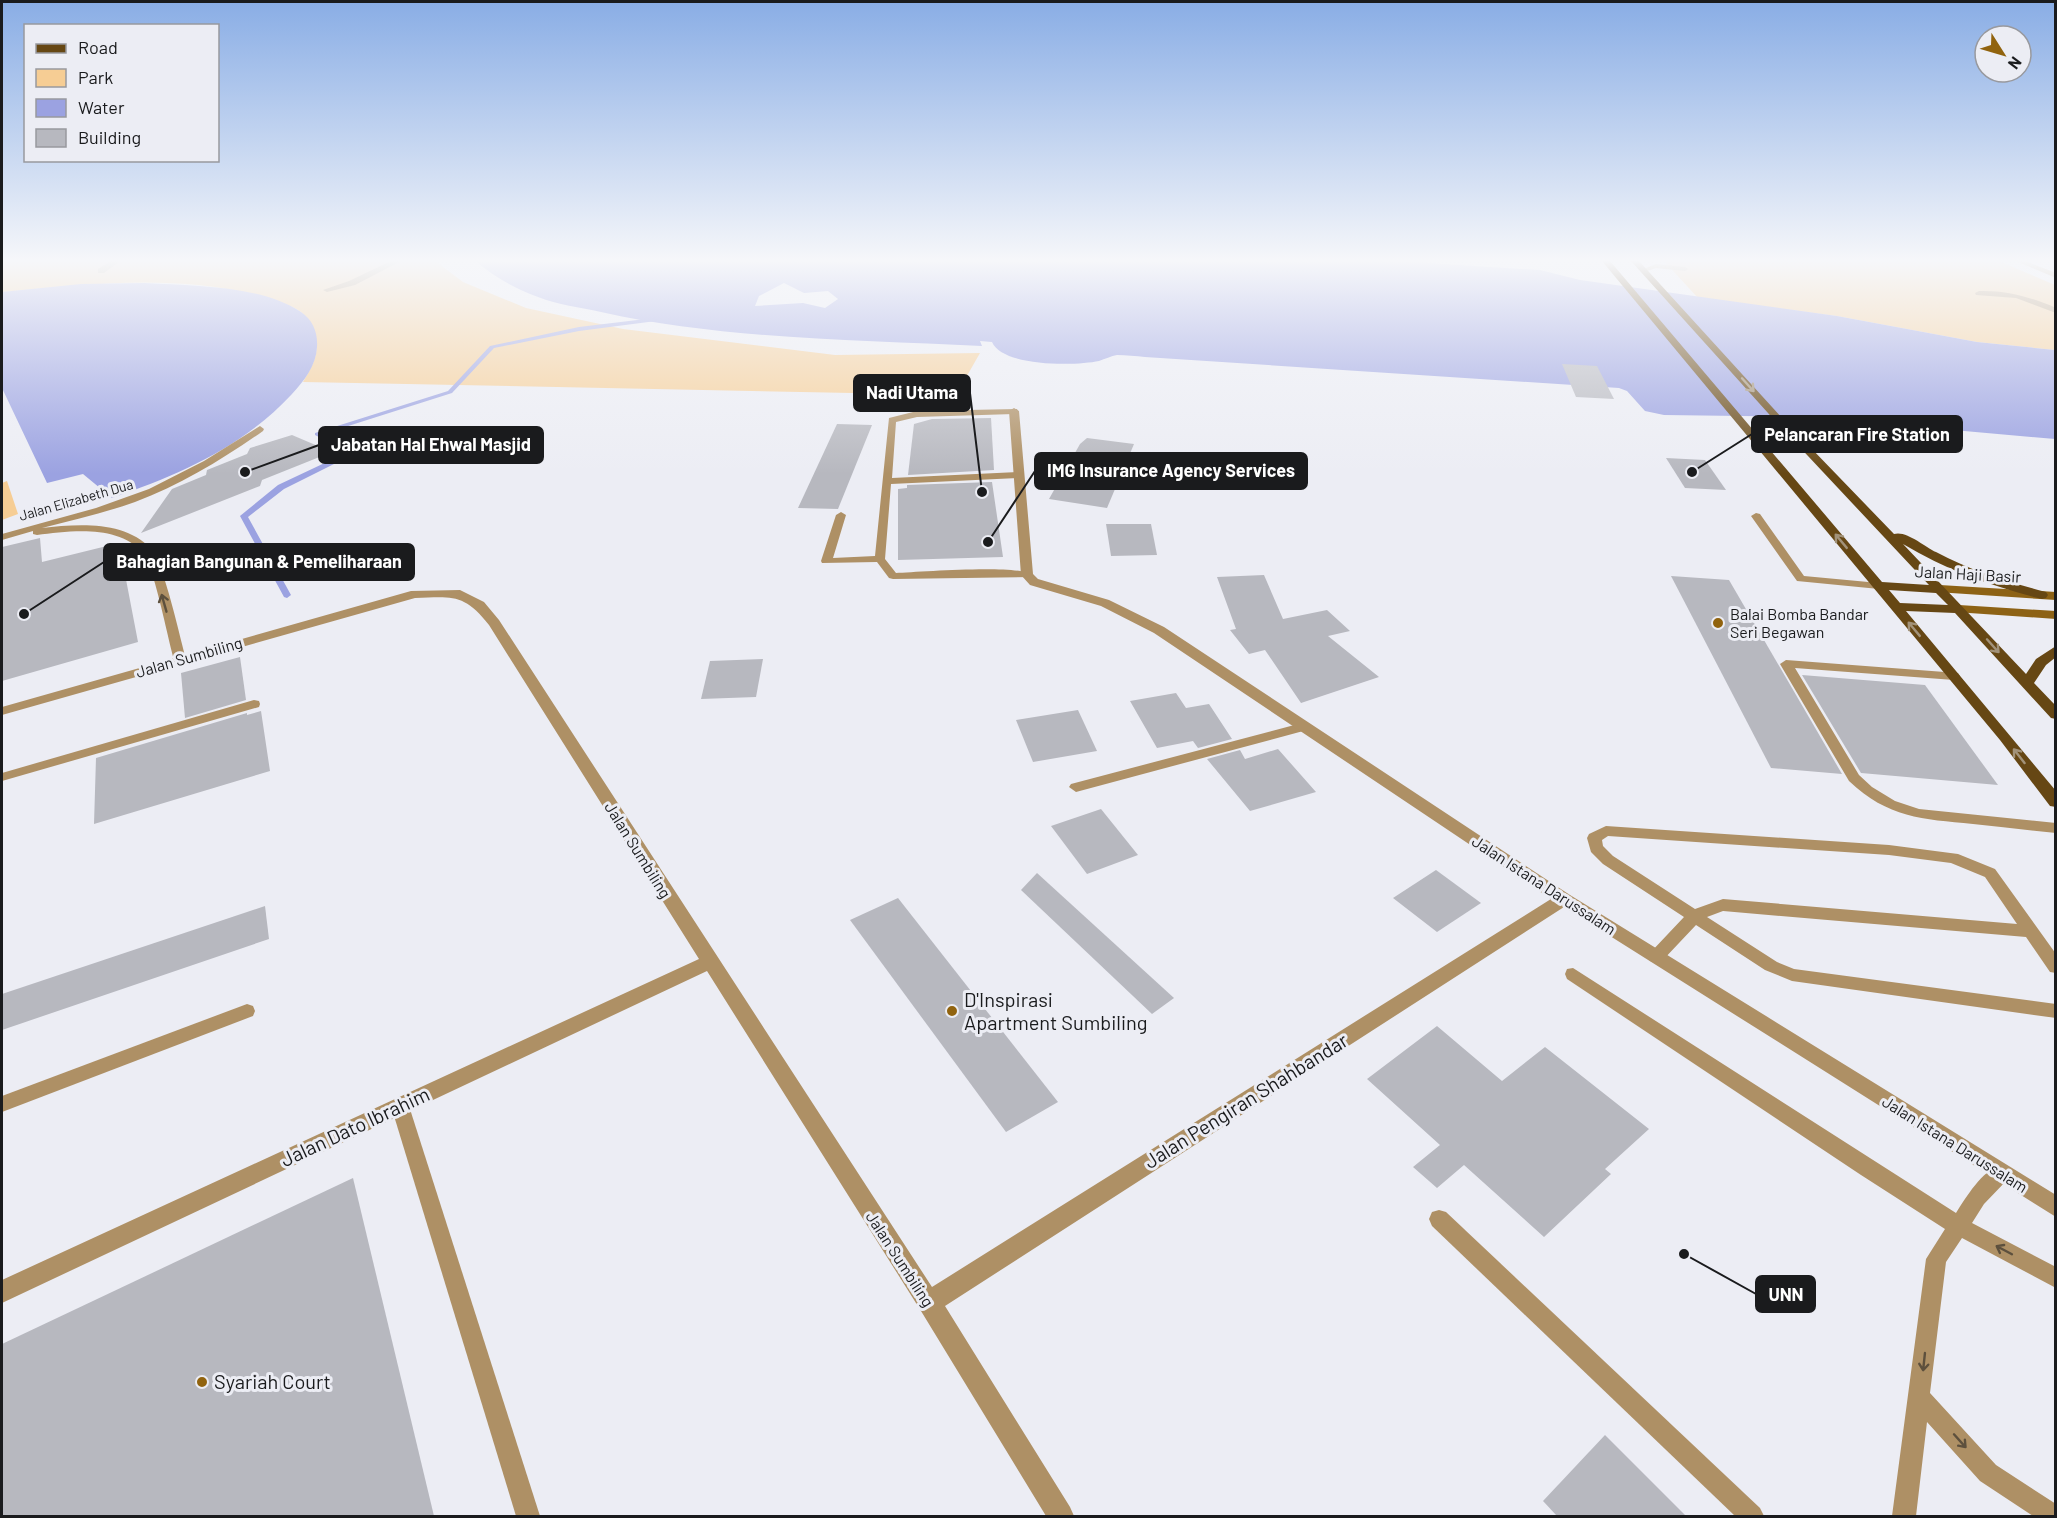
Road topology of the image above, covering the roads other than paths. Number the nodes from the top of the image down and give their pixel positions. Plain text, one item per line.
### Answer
1 (1666, 332) edge
2 (1700, 332) edge
3 (1014, 411) joint
4 (260, 429) dead end
5 (1019, 475) junction
6 (887, 481) junction
7 (841, 515) dead end
8 (1756, 516) dead end
9 (1876, 521) junction
10 (2, 537) edge
11 (2, 543) edge
12 (880, 559) junction
13 (1027, 575) junction
14 (1879, 586) junction
15 (1940, 589) junction
16 (2049, 596) edge
17 (1896, 607) junction
18 (1959, 609) junction
19 (2055, 615) edge
20 (2055, 650) edge
21 (180, 659) junction
22 (1954, 676) junction
23 (2027, 683) junction
24 (254, 704) dead end
25 (2, 711) edge
26 (2055, 715) edge
27 (1302, 727) junction
28 (2, 777) edge
29 (1076, 787) dead end
30 (2055, 802) edge
31 (2055, 828) edge
32 (1564, 899) junction
33 (1694, 916) junction
34 (2031, 931) junction
35 (1656, 957) junction
36 (709, 962) junction
37 (2055, 967) edge
38 (1573, 974) dead end
39 (248, 1011) dead end
40 (2055, 1011) edge
41 (2, 1104) edge
42 (400, 1106) junction
43 (2001, 1173) junction
44 (2055, 1207) edge
45 (1439, 1220) dead end
46 (1959, 1226) junction
47 (2055, 1278) edge
48 (2, 1292) edge
49 (929, 1302) junction
50 (1920, 1398) junction
51 (528, 1516) edge
52 (1061, 1516) edge
53 (1752, 1516) edge
54 (1904, 1516) edge
55 (2053, 1516) edge

14 -> 1 main road
2 -> 9 main road
3 - 5 street
3 - 6 lane
4 - 10 lane, Jalan Elizabeth Dua
5 - 6 lane
5 - 13 street
6 - 12 lane
7 - 12 lane
8 - 14 lane
9 - 15 main road
9 - 16 main road
21 -> 11 lane
12 - 13 lane, Jalan Istana Darussalam
13 - 27 street, Jalan Istana Darussalam
14 - 15 main road, Jalan Haji Basir
14 - 17 main road
15 - 16 main road, Jalan Haji Basir
15 - 18 main road
17 - 18 main road
22 -> 17 main road
18 - 19 main road
18 -> 23 main road
20 - 23 main road
21 - 25 street, Jalan Sumbiling
21 - 36 street, Jalan Sumbiling
30 -> 22 main road
22 - 31 lane
23 - 26 main road
24 - 28 lane
27 - 29 lane
27 - 32 street, Jalan Istana Darussalam
32 - 35 street, Jalan Istana Darussalam
32 - 49 street, Jalan Pengiran Shahbandar
33 - 34 lane
33 - 34 lane
33 - 35 lane
33 - 40 lane
34 - 37 lane
35 - 43 street, Jalan Istana Darussalam
36 - 42 street, Jalan Dato Ibrahim
36 - 49 street, Jalan Sumbiling
38 - 46 lane
39 - 41 lane
42 - 48 street, Jalan Dato Ibrahim
42 - 51 lane
43 - 44 street, Jalan Istana Darussalam
43 - 46 lane
45 - 53 lane
47 -> 46 lane
46 -> 50 lane
49 - 52 street, Jalan Sumbiling
50 - 54 lane
50 -> 55 lane

